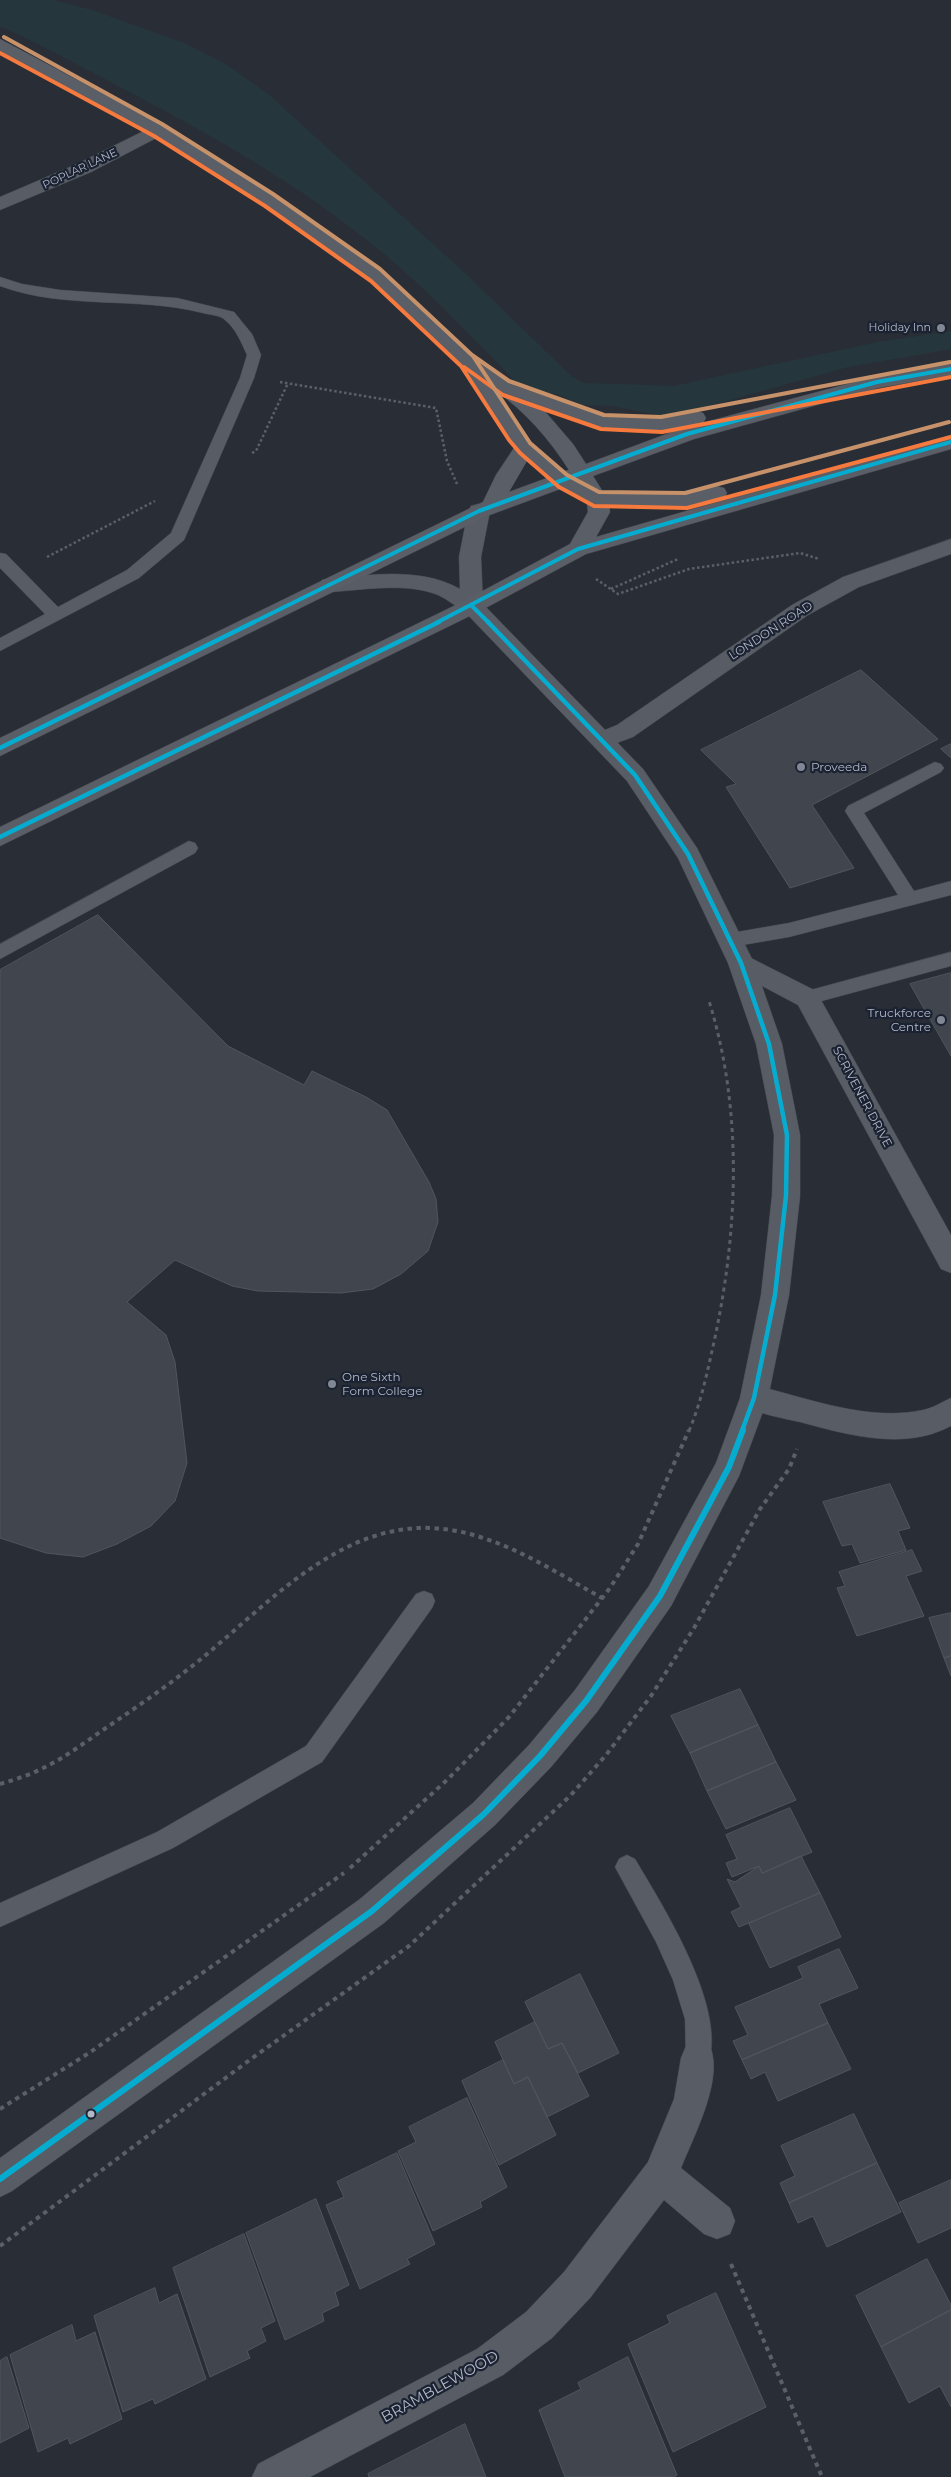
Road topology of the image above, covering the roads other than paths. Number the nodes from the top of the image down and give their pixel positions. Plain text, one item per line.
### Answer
1 (0, 44) edge
2 (158, 130) junction
3 (0, 204) edge
4 (0, 281) edge
5 (467, 361) junction
6 (951, 369) edge
7 (874, 383) junction
8 (506, 388) junction
9 (951, 429) edge
10 (951, 442) edge
11 (525, 448) junction
12 (583, 473) junction
13 (563, 481) junction
14 (597, 500) junction
15 (485, 509) junction
16 (951, 546) edge
17 (578, 549) junction
18 (0, 558) edge
19 (330, 584) junction
20 (472, 606) junction
21 (56, 615) junction
22 (0, 645) edge
23 (604, 740) junction
24 (0, 748) edge
25 (935, 768) dead end
26 (0, 837) edge
27 (189, 848) dead end
28 (951, 888) edge
29 (909, 898) junction
30 (0, 952) edge
31 (736, 952) junction
32 (951, 959) edge
33 (807, 998) junction
34 (950, 1258) edge
35 (754, 1398) junction
36 (951, 1412) edge
37 (424, 1601) dead end
38 (627, 1867) dead end
39 (0, 1914) edge
40 (698, 2058) joint
41 (661, 2174) junction
42 (0, 2179) edge
43 (717, 2221) road end
44 (271, 2477) edge

1 - 2 main road
2 - 3 street, POPLAR LANE
2 - 5 main road
4 - 21 lane
5 - 8 main road
5 - 11 main road
6 - 7 main road
7 - 8 main road
7 - 12 main road
8 - 12 main road
9 - 14 main road
10 - 17 main road
11 - 13 main road
11 - 15 main road
12 - 13 main road
12 - 14 main road
13 - 14 main road
13 - 15 main road
14 - 17 main road
15 - 19 main road
15 - 20 street
16 - 23 street, LONDON ROAD
17 - 20 main road
18 - 21 lane
19 - 20 street
19 - 24 main road
20 - 23 street
20 - 26 main road
21 - 22 lane
23 - 31 street
25 - 29 lane
27 - 30 lane
28 - 29 lane
29 - 31 lane
31 - 33 street
31 - 35 street
32 - 33 lane
33 - 34 street, SCRIVENER DRIVE
35 - 36 street
35 - 42 street
37 - 39 lane
38 - 40 lane
40 - 41 street, BRAMBLEWOOD
41 - 43 street
41 - 44 street, BRAMBLEWOOD

